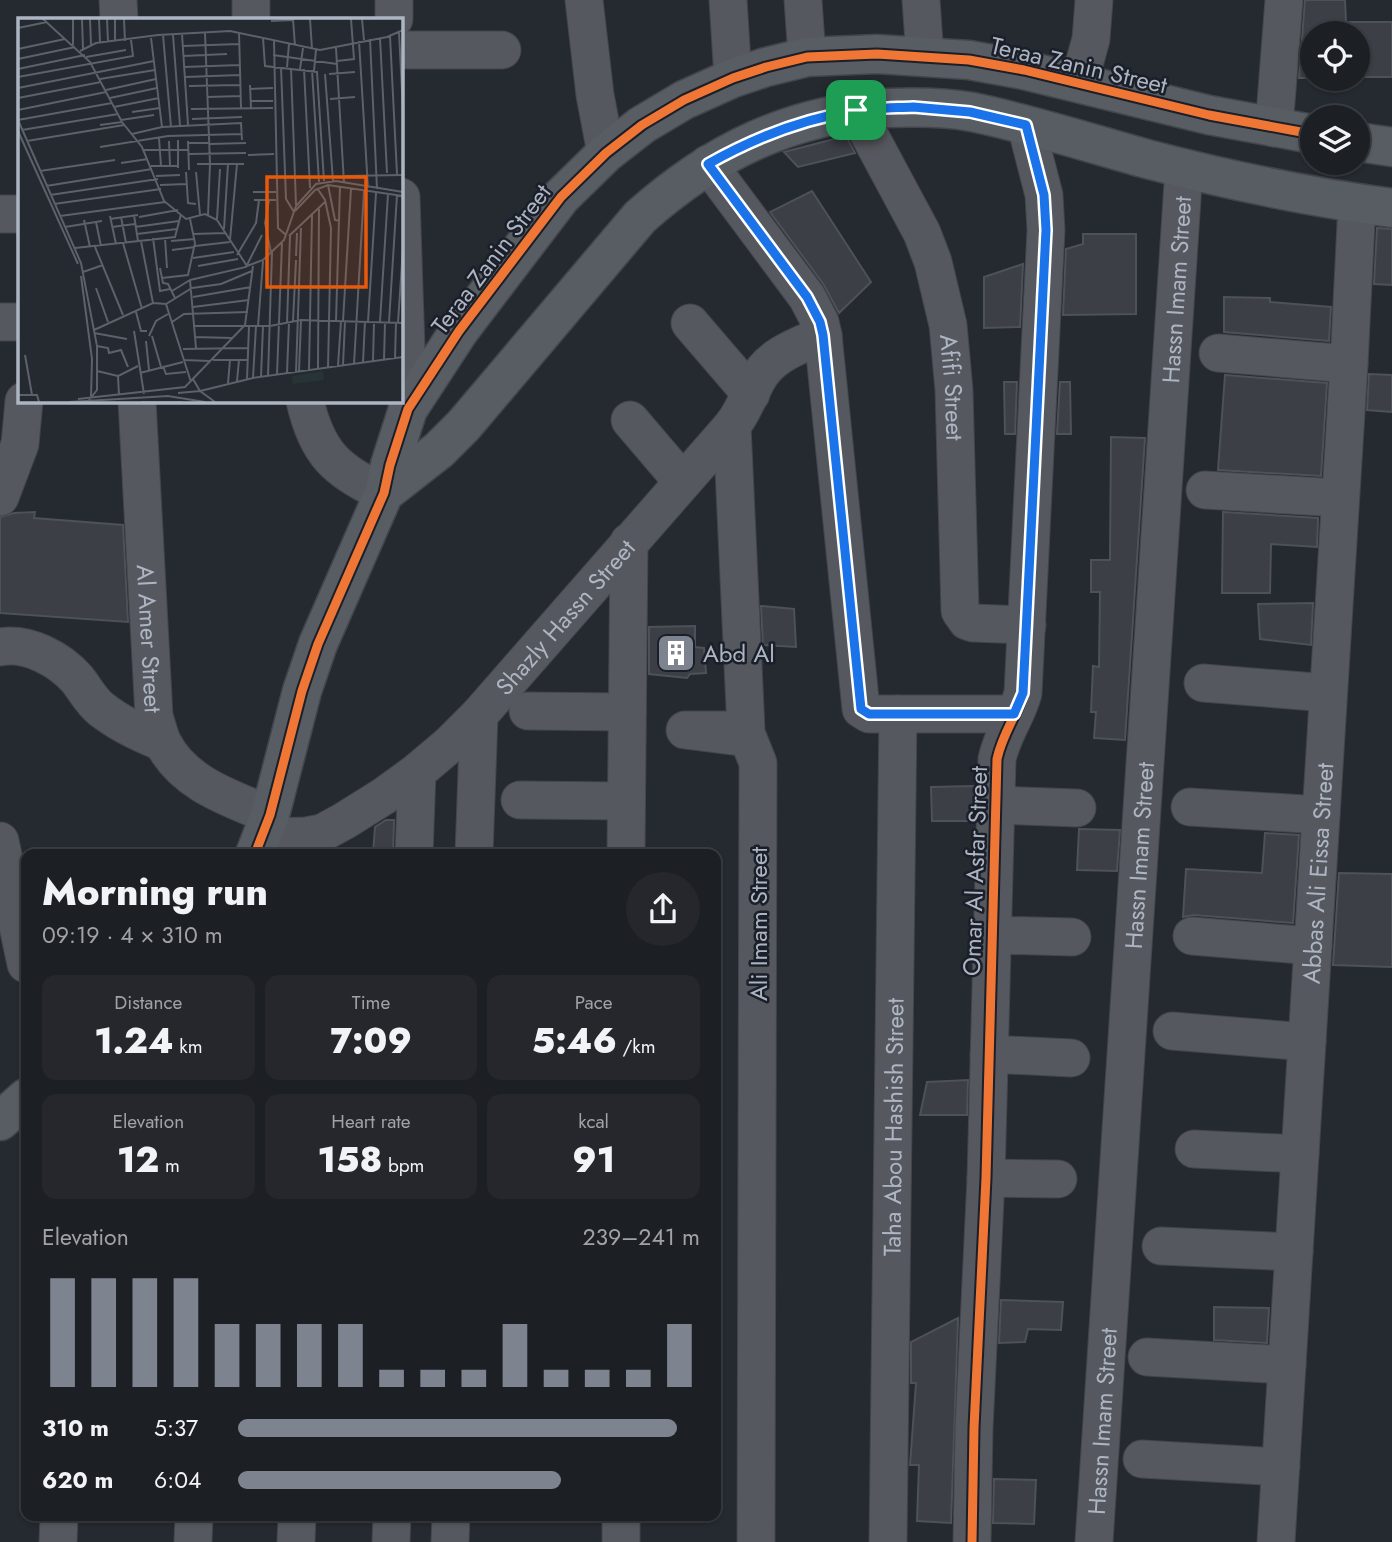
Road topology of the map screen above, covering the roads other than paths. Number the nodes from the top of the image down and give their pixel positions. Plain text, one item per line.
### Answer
1 (118, 0) edge
2 (251, 0) edge
3 (394, 0) edge
4 (584, 0) edge
5 (728, 0) edge
6 (803, 0) edge
7 (921, 0) edge
8 (1094, 0) edge
9 (1284, 0) edge
10 (119, 18) edge
11 (251, 18) edge
12 (394, 18) edge
13 (402, 50) edge
14 (502, 50) dead end
15 (807, 57) junction
16 (925, 57) junction
17 (733, 78) junction
18 (1079, 83) junction
19 (856, 110) junction
20 (1026, 125) junction
21 (1274, 128) junction
22 (1300, 132) edge
23 (1370, 144) edge
24 (1392, 147) edge
25 (606, 153) junction
26 (708, 164) junction
27 (1184, 169) junction
28 (1374, 206) edge
29 (0, 214) edge
30 (18, 214) edge
31 (402, 227) edge
32 (0, 321) edge
33 (18, 322) edge
34 (690, 323) dead end
35 (823, 335) junction
36 (1217, 353) dead end
37 (1349, 364) junction
38 (751, 394) junction
39 (24, 402) edge
40 (137, 402) edge
41 (305, 402) edge
42 (408, 409) junction
43 (630, 420) dead end
44 (732, 426) junction
45 (682, 481) junction
46 (1205, 490) dead end
47 (384, 494) junction
48 (0, 498) edge
49 (1340, 498) junction
50 (629, 542) junction
51 (1027, 625) junction
52 (0, 647) edge
53 (1203, 682) dead end
54 (1328, 693) junction
55 (528, 711) dead end
56 (898, 714) junction
57 (1014, 714) junction
58 (479, 715) junction
59 (627, 721) junction
60 (685, 730) junction
61 (162, 742) junction
62 (417, 772) junction
63 (520, 800) dead end
64 (626, 801) junction
65 (995, 805) junction
66 (1190, 807) dead end
67 (1077, 808) dead end
68 (1321, 815) junction
69 (263, 836) edge
70 (0, 841) edge
71 (322, 843) edge
72 (414, 849) edge
73 (474, 849) edge
74 (626, 849) edge
75 (992, 935) junction
76 (1192, 936) dead end
77 (1072, 937) dead end
78 (21, 940) edge
79 (1313, 946) junction
80 (1172, 1031) dead end
81 (1307, 1042) junction
82 (989, 1054) junction
83 (1071, 1058) dead end
84 (21, 1102) edge
85 (0, 1121) edge
86 (1194, 1149) dead end
87 (1300, 1154) junction
88 (986, 1178) junction
89 (1058, 1179) dead end
90 (1161, 1246) dead end
91 (1294, 1252) junction
92 (1147, 1357) dead end
93 (1287, 1365) junction
94 (1142, 1459) dead end
95 (1280, 1467) junction
96 (59, 1521) edge
97 (194, 1521) edge
98 (297, 1521) edge
99 (392, 1521) edge
100 (451, 1521) edge
101 (621, 1521) edge
102 (58, 1542) edge
103 (193, 1542) edge
104 (296, 1542) edge
105 (391, 1542) edge
106 (450, 1542) edge
107 (621, 1542) edge
108 (756, 1542) edge
109 (888, 1542) edge
110 (972, 1542) edge
111 (1094, 1542) edge
112 (1276, 1542) edge

1 - 10 street
2 - 11 street
3 - 12 street
4 - 25 street
5 - 17 street
6 - 15 street
7 - 16 street
8 - 18 street
9 - 21 street
13 - 14 street
15 - 16 street, Teraa Zanin Street
15 - 17 street, Teraa Zanin Street
16 - 18 street, Teraa Zanin Street
17 - 25 street, Teraa Zanin Street
18 - 21 street, Teraa Zanin Street
19 - 20 street, Teraa Zanin Street
19 - 26 street, Teraa Zanin Street
19 - 51 street, Afifi Street
20 - 27 street, Teraa Zanin Street
20 - 51 street, Omar Al Asfar Street
21 - 22 street, Teraa Zanin Street
23 - 24 street
25 - 42 street, Teraa Zanin Street
26 - 35 street
26 - 47 street, Teraa Zanin Street
27 - 28 street, Teraa Zanin Street
27 - 111 street, Hassn Imam Street
28 - 37 street, Abbas Ali Eissa Street
29 - 30 street
31 - 42 street
32 - 33 street
34 - 38 street
35 - 38 street, Shazly Hassn Street
35 - 56 street
36 - 37 street
37 - 49 street, Abbas Ali Eissa Street
38 - 44 street, Shazly Hassn Street
39 - 48 street
40 - 61 street, Al Amer Street
41 - 47 street
42 - 47 street, Teraa Zanin Street
43 - 45 street
44 - 45 street, Shazly Hassn Street
44 - 60 street
45 - 50 street, Shazly Hassn Street
46 - 49 street
47 - 69 street, Teraa Zanin Street
49 - 54 street, Abbas Ali Eissa Street
50 - 58 street, Shazly Hassn Street
50 - 59 street
51 - 57 street, Omar Al Asfar Street
52 - 61 street
53 - 54 street
54 - 68 street, Abbas Ali Eissa Street
55 - 59 street
56 - 57 street
56 - 109 street, Taha Abou Hashish Street
57 - 65 street, Omar Al Asfar Street
58 - 62 street, Shazly Hassn Street
58 - 73 street
59 - 60 street
59 - 64 street
60 - 108 street, Ali Imam Street
61 - 69 street, Al Amer Street
62 - 71 street, Shazly Hassn Street
62 - 72 street
63 - 64 street
64 - 74 street
65 - 67 street
65 - 75 street, Omar Al Asfar Street
66 - 68 street
68 - 79 street, Abbas Ali Eissa Street
69 - 71 street, Shazly Hassn Street
70 - 78 street
75 - 77 street
75 - 82 street, Omar Al Asfar Street
76 - 79 street
79 - 81 street, Abbas Ali Eissa Street
80 - 81 street
81 - 87 street, Abbas Ali Eissa Street
82 - 83 street
82 - 88 street, Omar Al Asfar Street
84 - 85 street
86 - 87 street
87 - 91 street, Abbas Ali Eissa Street
88 - 89 street
88 - 110 street, Omar Al Asfar Street
90 - 91 street
91 - 93 street, Abbas Ali Eissa Street
92 - 93 street
93 - 95 street, Abbas Ali Eissa Street
94 - 95 street
95 - 112 street, Abbas Ali Eissa Street
96 - 102 street
97 - 103 street
98 - 104 street
99 - 105 street
100 - 106 street
101 - 107 street

